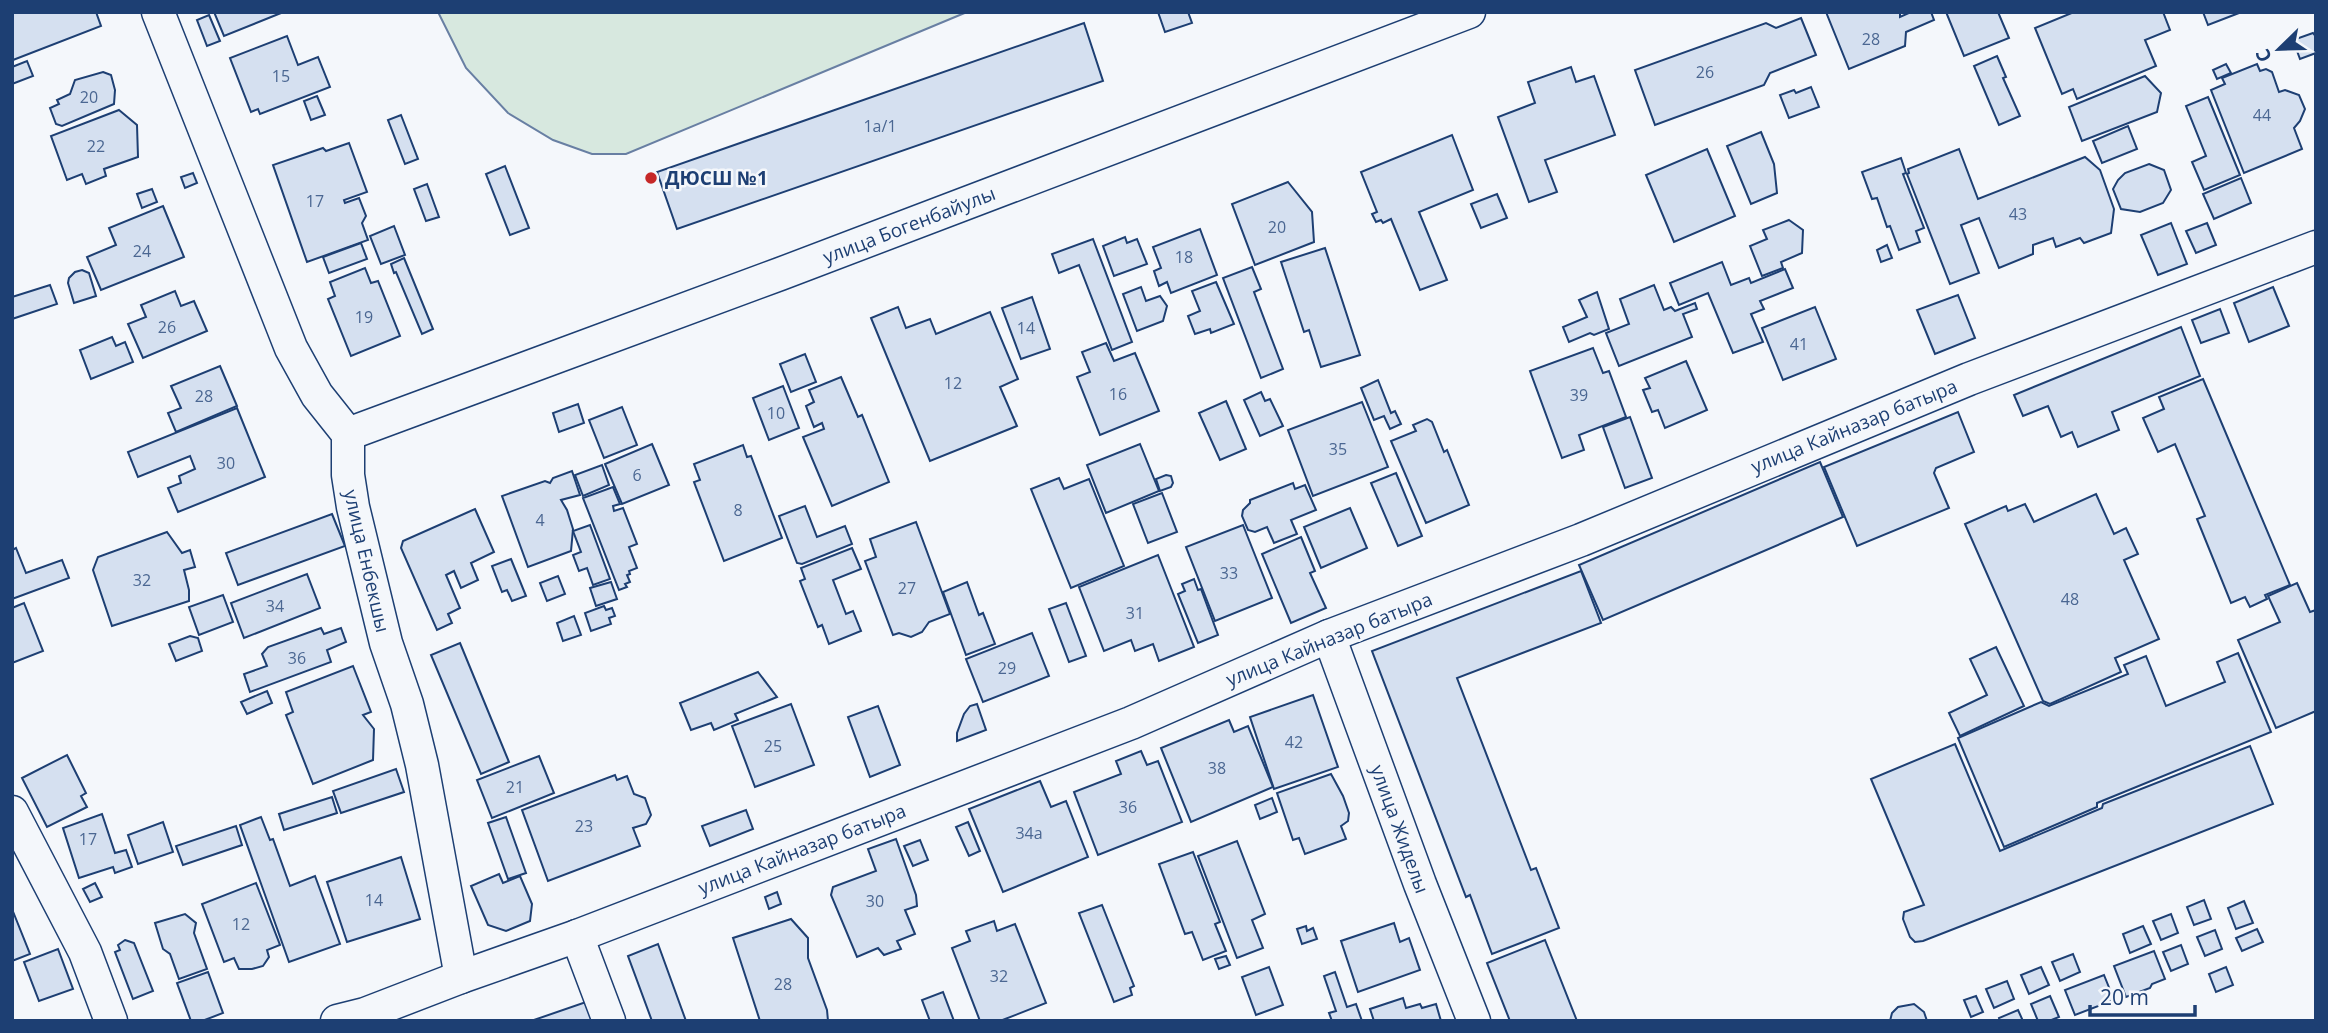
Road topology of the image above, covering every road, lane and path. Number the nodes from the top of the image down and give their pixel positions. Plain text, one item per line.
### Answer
1 (158, 12) edge
2 (1469, 12) edge
3 (2316, 247) edge
4 (348, 434) junction
5 (1329, 636) junction
6 (12, 813) edge
7 (577, 936) junction
8 (461, 977) junction
9 (111, 1021) edge
10 (337, 1021) edge
11 (609, 1021) edge
12 (1474, 1021) edge

1 - 4 street
2 - 4 street, улица Богенбайулы
3 - 5 street, улица Кайназар батыра
4 - 8 street, улица Енбекшы
5 - 7 street, улица Кайназар батыра
5 - 12 street, улица Жиделы
6 - 9 street
7 - 8 street, улица Кайназар батыра
7 - 11 street
8 - 10 street, улица Кайназар батыра

